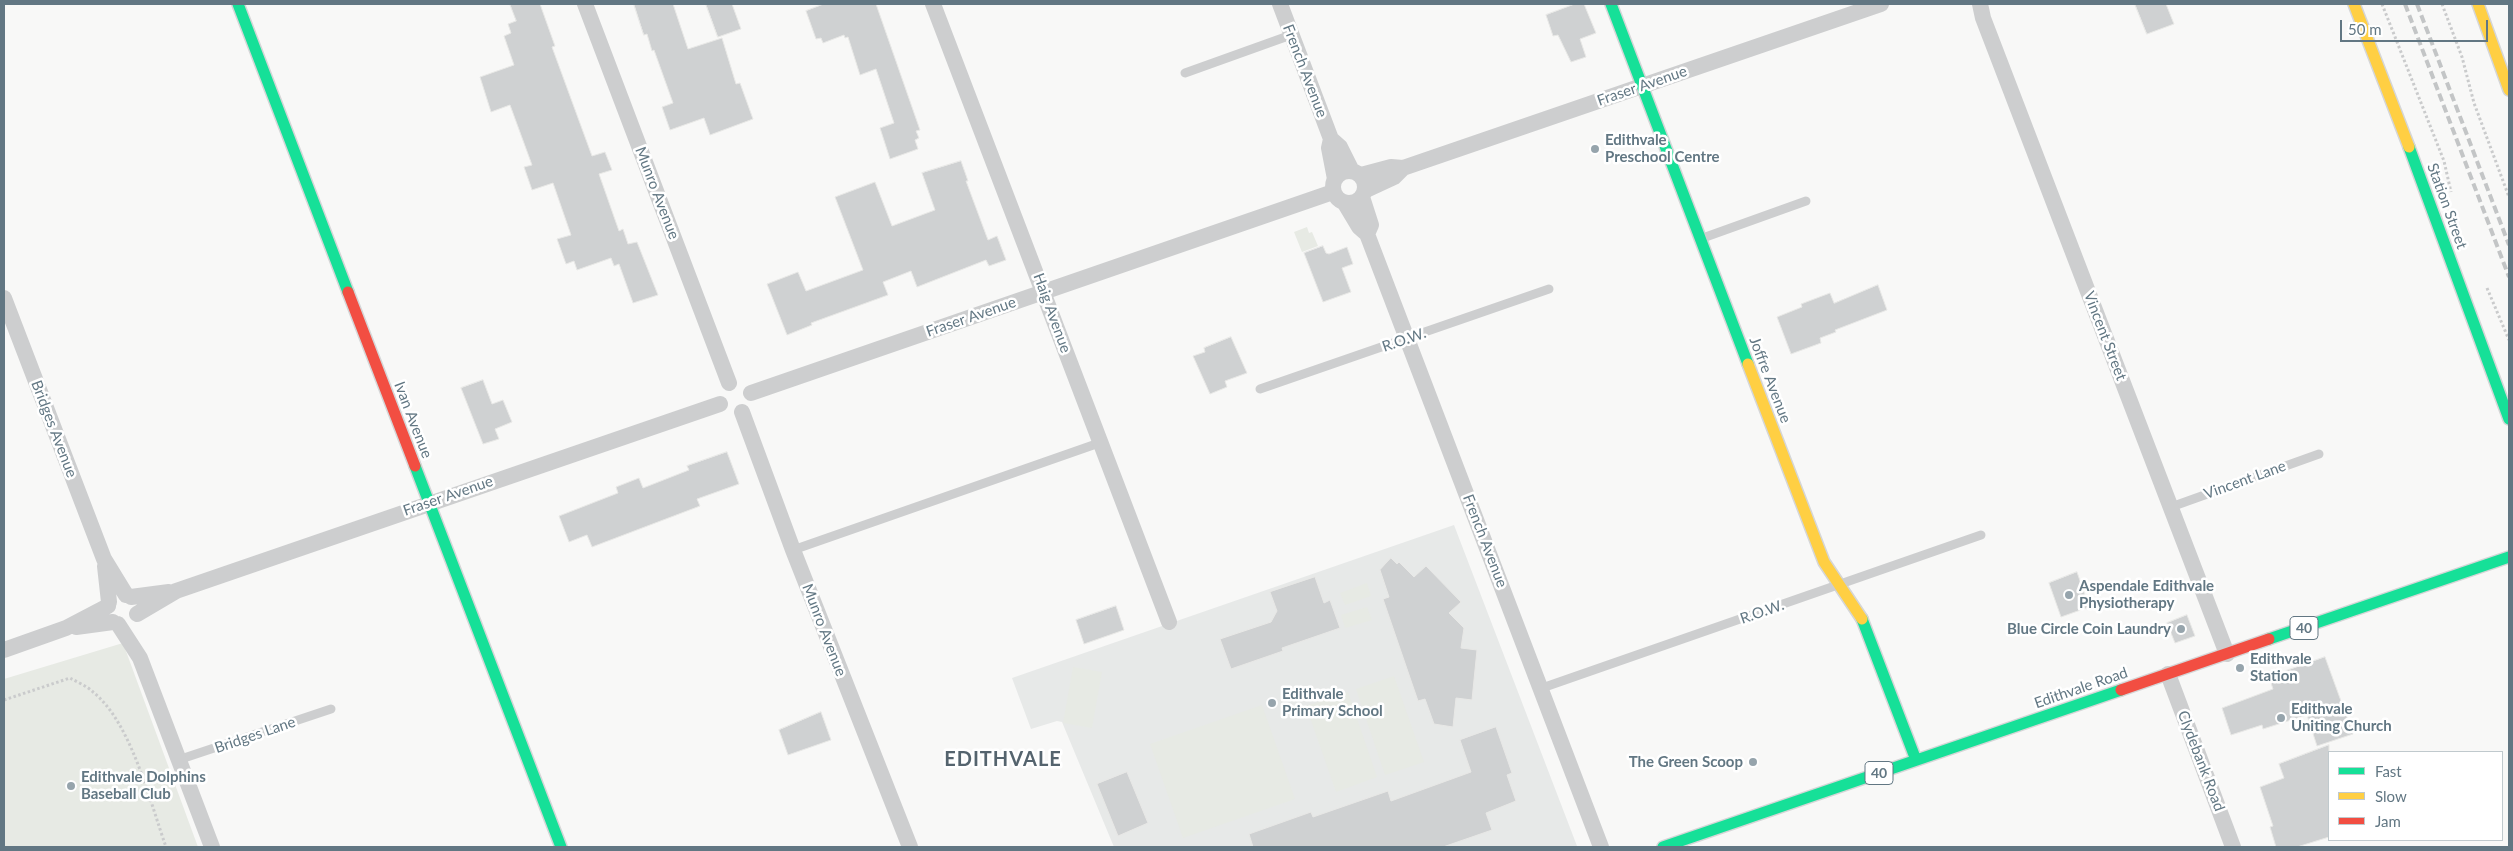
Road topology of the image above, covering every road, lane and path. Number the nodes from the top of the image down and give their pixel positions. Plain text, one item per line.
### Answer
1 (238, 4) edge
2 (585, 4) edge
3 (933, 4) edge
4 (1280, 4) edge
5 (1611, 4) edge
6 (1881, 4) edge
7 (1973, 4) edge
8 (2354, 4) edge
9 (2442, 4) edge
10 (2478, 4) edge
11 (1981, 11) edge
12 (1291, 35) junction
13 (1185, 73) dead end
14 (1642, 86) junction
15 (2509, 90) edge
16 (1331, 139) junction
17 (1360, 183) junction
18 (1337, 191) junction
19 (2509, 197) edge
20 (1806, 201) dead end
21 (1367, 234) junction
22 (1700, 239) junction
23 (1549, 290) dead end
24 (1044, 292) junction
25 (4, 298) edge
26 (1408, 338) junction
27 (729, 383) junction
28 (1260, 389) dead end
29 (751, 393) junction
30 (720, 404) junction
31 (742, 412) junction
32 (2509, 419) edge
33 (1100, 443) junction
34 (2319, 454) dead end
35 (429, 503) junction
36 (2171, 507) junction
37 (1981, 535) dead end
38 (793, 550) junction
39 (2509, 557) edge
40 (104, 559) junction
41 (1839, 585) junction
42 (176, 591) junction
43 (128, 596) junction
44 (108, 604) junction
45 (136, 616) junction
46 (1169, 622) dead end
47 (116, 623) junction
48 (66, 628) junction
49 (4, 650) edge
50 (2227, 654) junction
51 (140, 658) junction
52 (2168, 674) junction
53 (1542, 688) junction
54 (4, 700) edge
55 (331, 709) dead end
56 (178, 760) junction
57 (1916, 760) junction
58 (166, 847) edge
59 (212, 847) edge
60 (561, 847) edge
61 (910, 847) edge
62 (1602, 847) edge
63 (1663, 847) edge
64 (2233, 847) edge

1 - 35 main road, Ivan Avenue
2 - 27 street, Munro Avenue
3 - 24 street, Haig Avenue
4 - 12 street, French Avenue
5 - 14 main road, Joffre Avenue
6 - 14 street, Fraser Avenue
7 - 11 street, Vincent Street
8 - 32 main road, Station Street
9 - 19 path
10 - 15 main road
11 - 36 street, Vincent Street
12 - 13 lane
12 - 16 street, French Avenue
14 - 17 street, Fraser Avenue
14 - 22 main road, Joffre Avenue
16 - 17 street, French Avenue
16 - 18 street, French Avenue
17 - 18 street
17 - 18 street
17 - 21 street, French Avenue
18 - 21 street, French Avenue
18 - 24 street, Fraser Avenue
20 - 22 lane
21 - 26 street, French Avenue
22 - 41 main road, Joffre Avenue
23 - 26 lane, R.O.W.
24 - 29 street, Fraser Avenue
24 - 33 street, Haig Avenue
25 - 40 street, Bridges Avenue
26 - 28 lane, R.O.W.
26 - 53 street, French Avenue
27 - 29 street
27 - 30 street
29 - 31 street
30 - 31 street
30 - 35 street, Fraser Avenue
31 - 38 street, Munro Avenue
33 - 38 lane
33 - 46 street, Haig Avenue
34 - 36 lane, Vincent Lane
35 - 42 street, Fraser Avenue
35 - 60 main road, Ivan Avenue
36 - 50 street, Vincent Street
37 - 41 lane, R.O.W.
38 - 61 street, Munro Avenue
39 - 50 main road, Edithvale Road / 40
40 - 43 street, Bridges Avenue
40 - 44 street, Bridges Avenue
41 - 53 lane, R.O.W.
41 - 57 main road, Joffre Avenue
42 - 43 street, Fraser Avenue
42 - 45 street, Fraser Avenue
43 - 44 street
43 - 45 street
44 - 47 street
44 - 48 street
45 - 47 street
45 - 51 street
47 - 48 street
47 - 51 street
48 - 49 street
50 - 52 main road, Edithvale Road / 40
51 - 56 street
52 - 57 main road, Edithvale Road / 40
52 - 64 street, Clydebank Road
53 - 62 street, French Avenue
54 - 58 path
55 - 56 lane, Bridges Lane
56 - 59 street
57 - 63 main road, Edithvale Road / 40

